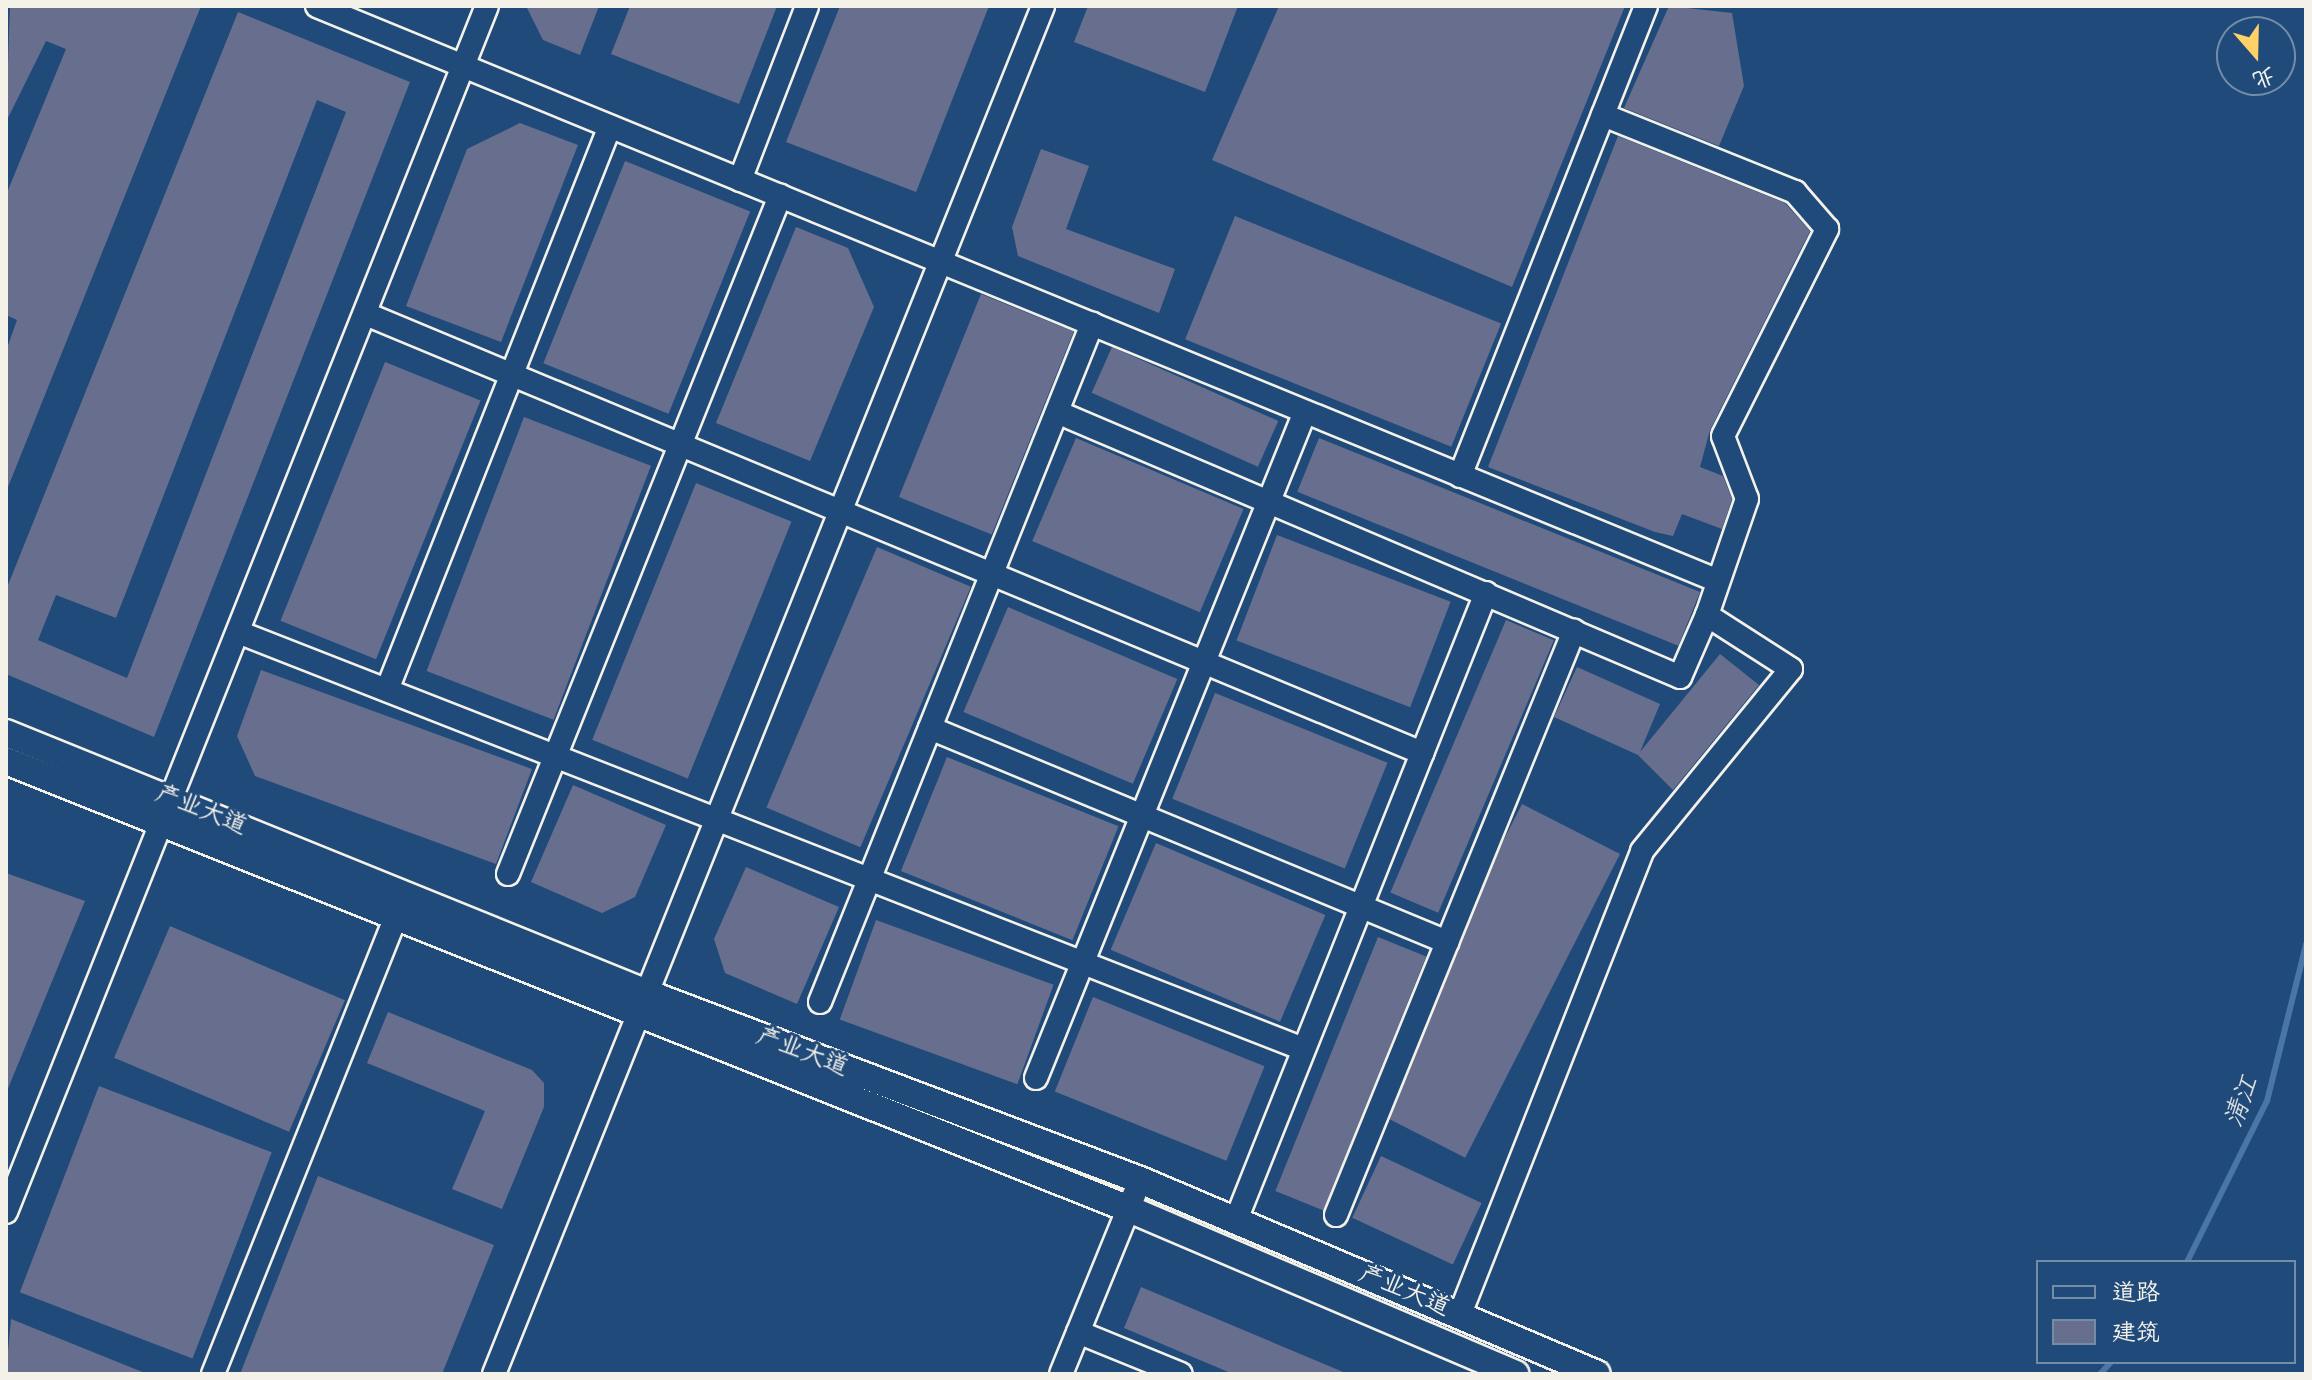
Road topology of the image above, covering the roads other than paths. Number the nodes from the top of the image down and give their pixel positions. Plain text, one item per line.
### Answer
1 (317, 6) edge
2 (487, 6) edge
3 (807, 6) edge
4 (1043, 6) edge
5 (1646, 6) edge
6 (465, 67) junction
7 (1603, 115) junction
8 (610, 126) junction
9 (740, 180) junction
10 (780, 196) junction
11 (940, 262) junction
12 (366, 314) junction
13 (1092, 324) junction
14 (512, 375) junction
15 (1057, 412) junction
16 (1305, 412) junction
17 (680, 445) junction
18 (1460, 476) junction
19 (1269, 501) junction
20 (839, 511) junction
21 (991, 574) junction
22 (1718, 581) junction
23 (1486, 593) junction
24 (1707, 615) junction
25 (1574, 631) junction
26 (238, 632) junction
27 (1204, 663) junction
28 (387, 690) junction
29 (930, 728) junction
30 (6, 733) edge
31 (1422, 753) junction
32 (556, 756) junction
33 (6, 761) edge
34 (167, 810) junction
35 (1142, 815) junction
36 (714, 818) junction
37 (508, 874) dead end
38 (869, 879) junction
39 (1361, 906) junction
40 (396, 917) junction
41 (1447, 942) junction
42 (1083, 963) junction
43 (820, 1002) dead end
44 (640, 1004) junction
45 (1303, 1049) junction
46 (1036, 1078) dead end
47 (1140, 1180) junction
48 (1129, 1209) junction
49 (6, 1212) edge
50 (1336, 1215) dead end
51 (1236, 1220) junction
52 (1460, 1314) junction
53 (1078, 1332) junction
54 (213, 1374) edge
55 (494, 1374) edge
56 (1061, 1374) edge
57 (1181, 1374) edge
58 (1515, 1374) edge
59 (1596, 1374) edge

1 - 6 street
2 - 6 street
3 - 9 street
4 - 11 street
5 - 7 street
6 - 8 street
6 - 12 street
7 - 18 street
7 - 22 street
8 - 9 street
8 - 14 street
9 - 10 street
10 - 11 street
10 - 17 street
11 - 13 street
11 - 20 street
12 - 14 street
12 - 26 street
13 - 15 street
13 - 16 street
14 - 17 street
14 - 28 street
15 - 19 street
15 - 21 street
16 - 18 street
16 - 19 street
17 - 20 street
17 - 32 street
18 - 22 street
19 - 23 street
19 - 27 street
20 - 21 street
20 - 36 street
21 - 27 street
21 - 29 street
22 - 24 street
23 - 25 street
23 - 31 street
24 - 25 street
24 - 52 street
25 - 41 street
26 - 28 street
26 - 34 street
27 - 31 street
27 - 35 street
28 - 32 street
29 - 35 street
29 - 38 street
30 - 34 main road, 产业大道
31 - 39 street
32 - 36 street
32 - 37 street
33 - 34 main road, 产业大道
34 - 40 main road, 产业大道
34 - 44 main road, 产业大道
34 - 49 street
35 - 39 street
35 - 42 street
36 - 38 street
36 - 44 street
38 - 42 street
38 - 43 street
39 - 41 street
39 - 45 street
40 - 44 main road, 产业大道
40 - 54 street
41 - 50 street
42 - 45 street
42 - 46 street
44 - 47 main road, 产业大道
44 - 48 main road, 产业大道
44 - 55 street
45 - 51 street
47 - 48 street
47 - 51 main road, 产业大道
48 - 53 street
48 - 58 main road, 产业大道
51 - 52 main road, 产业大道
52 - 59 main road, 产业大道
53 - 56 street
53 - 57 street

